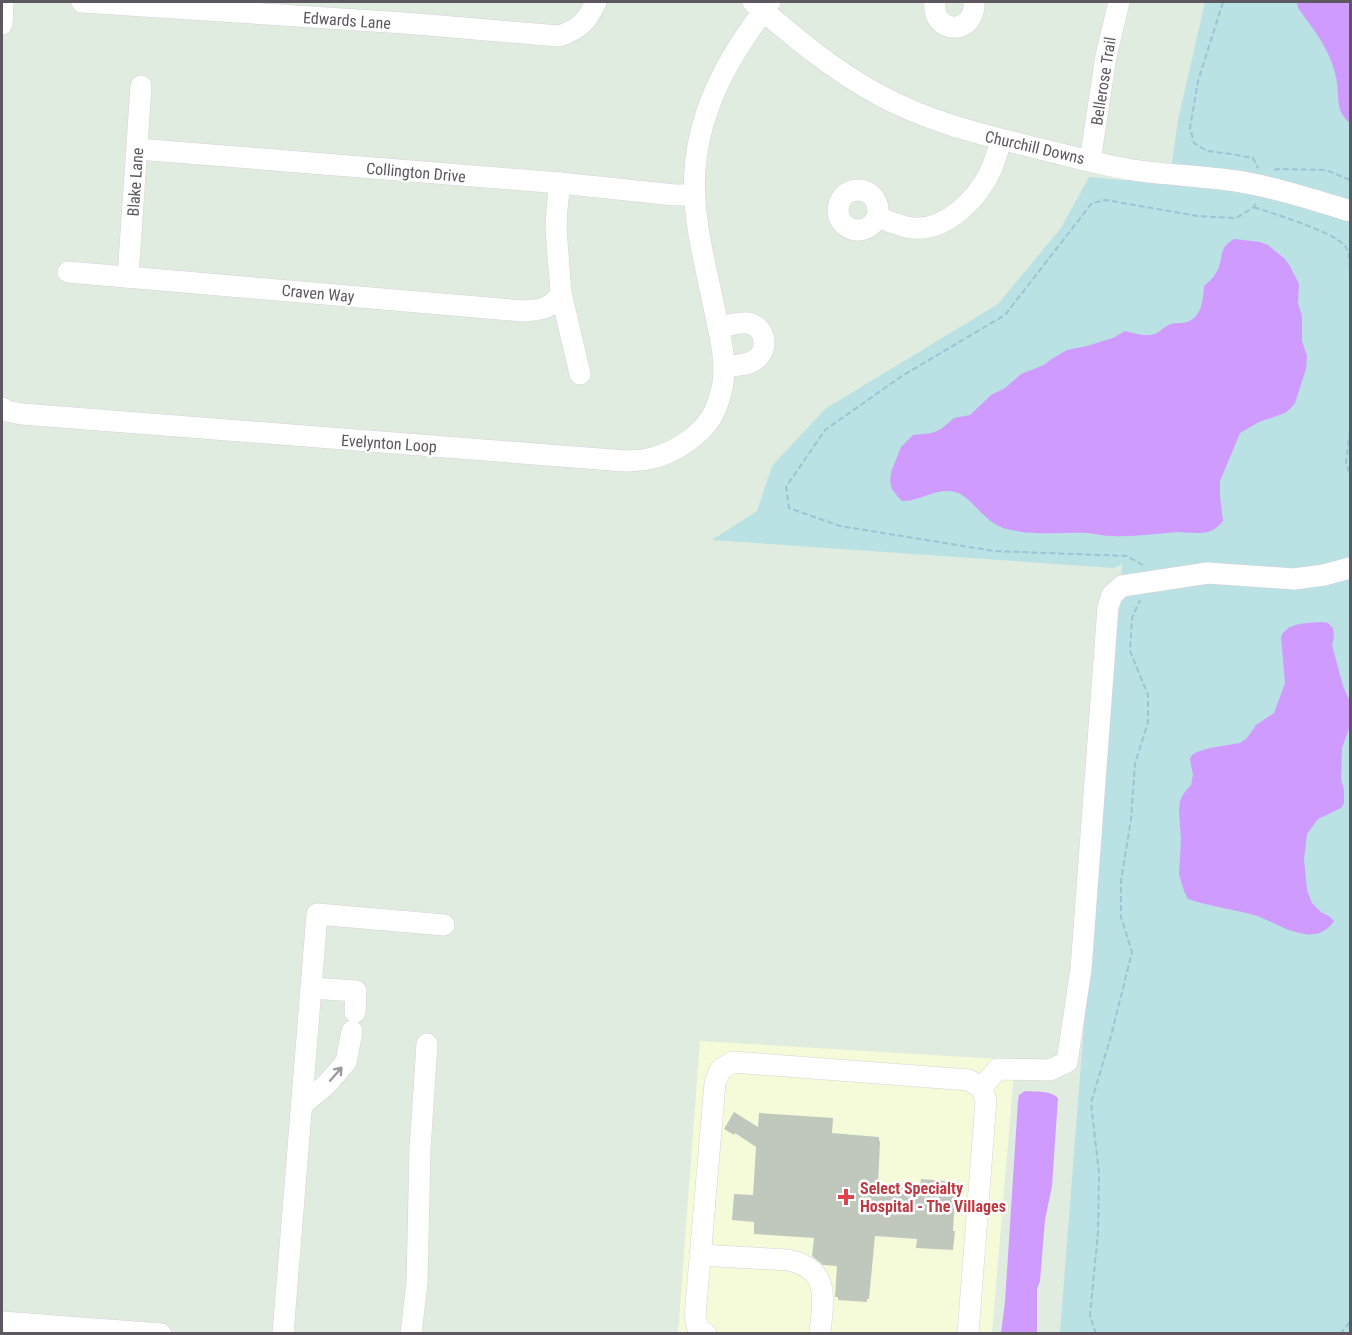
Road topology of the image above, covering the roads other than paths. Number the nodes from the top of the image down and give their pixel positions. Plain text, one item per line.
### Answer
1 (3, 2) edge
2 (81, 2) edge
3 (596, 2) edge
4 (935, 2) edge
5 (974, 2) edge
6 (1119, 2) edge
7 (164, 5) edge
8 (762, 5) edge
9 (2, 24) edge
10 (141, 86) dead end
11 (1002, 140) junction
12 (137, 149) junction
13 (1090, 161) junction
14 (561, 183) junction
15 (694, 195) junction
16 (1350, 211) edge
17 (878, 217) dead end
18 (68, 272) dead end
19 (128, 277) junction
20 (561, 293) junction
21 (718, 327) junction
22 (724, 367) junction
23 (580, 374) dead end
24 (2, 408) edge
25 (1350, 568) edge
26 (444, 925) dead end
27 (311, 988) junction
28 (427, 1044) dead end
29 (981, 1088) junction
30 (302, 1105) junction
31 (700, 1255) junction
32 (2, 1322) edge
33 (161, 1334) edge
34 (283, 1334) edge
35 (411, 1334) edge
36 (706, 1334) edge
37 (820, 1334) edge
38 (968, 1334) edge

1 - 9 street
2 - 7 street, Edwards Lane
3 - 7 street, Edwards Lane
4 - 5 street
6 - 13 street, Bellerose Trail
8 - 11 street, Churchill Downs
8 - 15 street, Evelynton Loop
10 - 12 street, Blake Lane
11 - 13 street, Churchill Downs
11 - 17 street
12 - 14 street, Collington Drive
12 - 19 street, Blake Lane
13 - 16 street, Churchill Downs
14 - 15 street, Collington Drive
14 - 20 street
15 - 21 street, Evelynton Loop
18 - 19 street, Craven Way
19 - 20 street, Craven Way
20 - 23 street
21 - 22 street, Evelynton Loop
21 - 22 street
22 - 24 street, Evelynton Loop
25 - 29 street
26 - 27 street
27 - 30 street
30 -> 27 street
28 - 35 street
29 - 31 street
29 - 38 street
30 - 34 street
31 - 36 street
31 - 37 street
32 - 33 street

